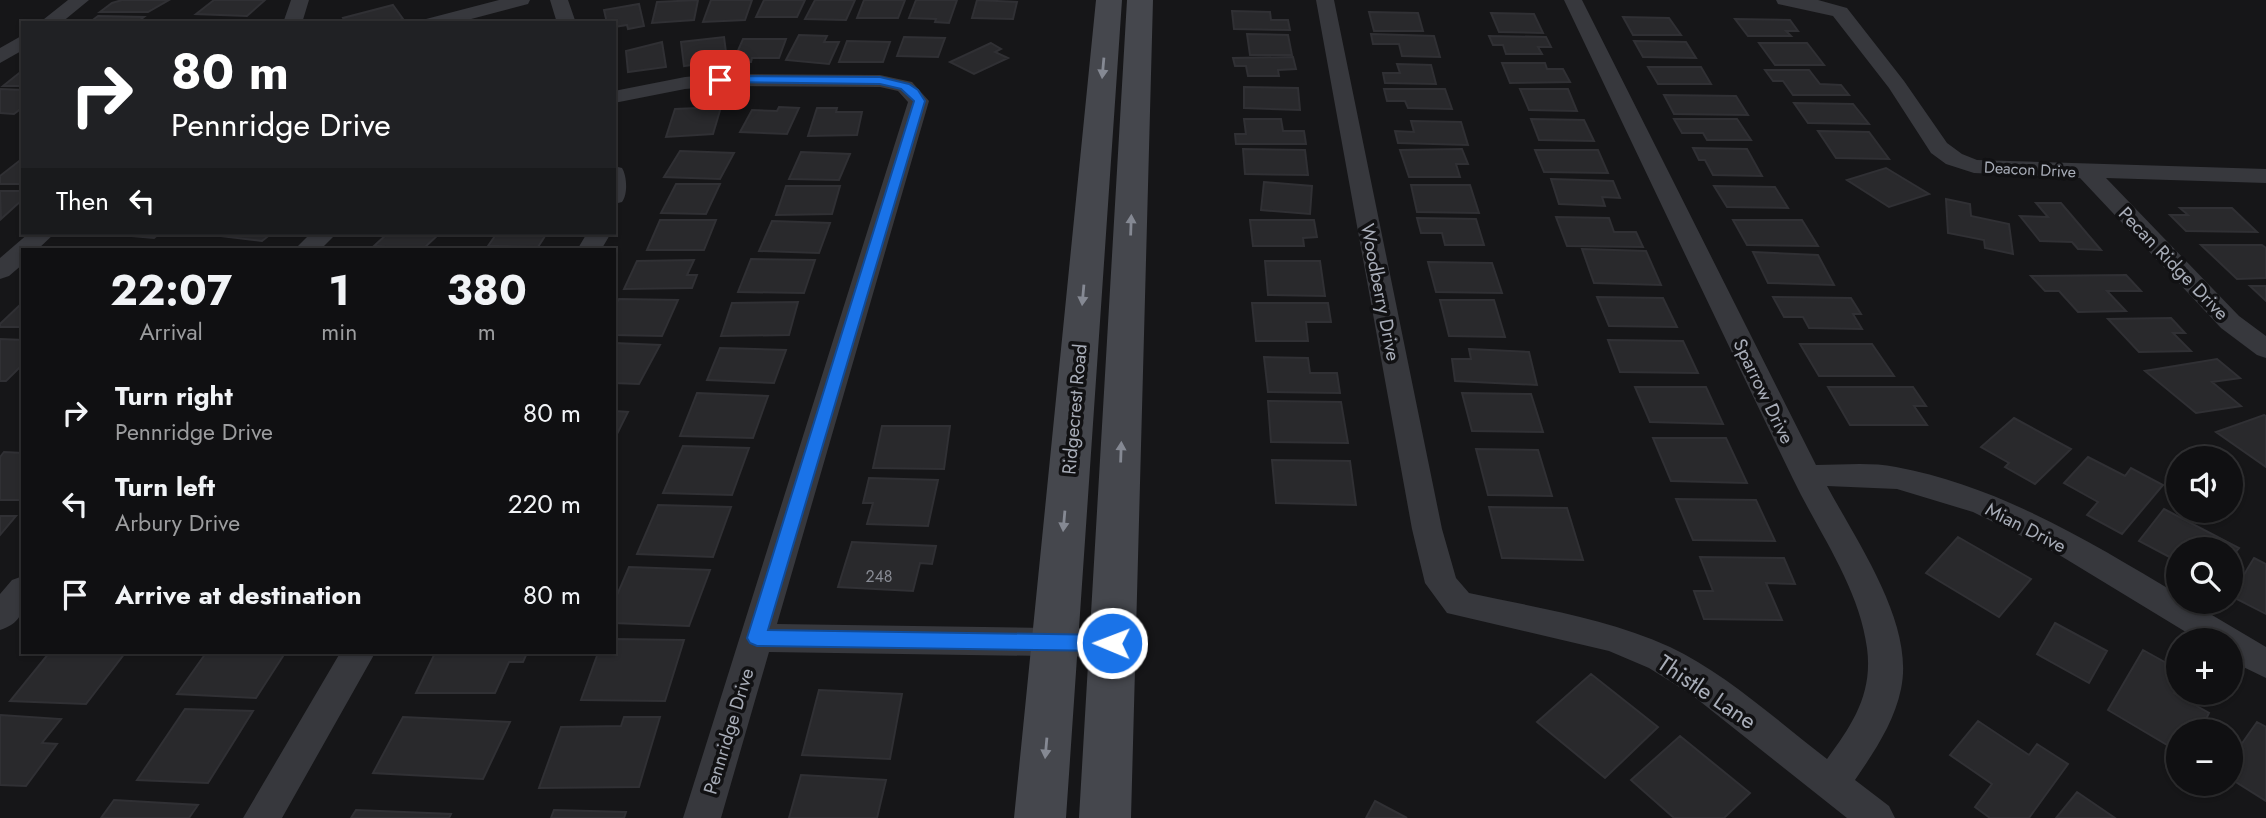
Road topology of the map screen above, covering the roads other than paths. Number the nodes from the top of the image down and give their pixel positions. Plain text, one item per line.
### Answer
1 (80, 0) edge
2 (300, 0) edge
3 (521, 0) edge
4 (559, 0) edge
5 (1108, 0) edge
6 (1140, 0) edge
7 (1325, 0) edge
8 (1573, 0) edge
9 (1785, 0) edge
10 (51, 21) edge
11 (293, 21) edge
12 (441, 21) edge
13 (566, 21) edge
14 (21, 42) edge
15 (0, 57) edge
16 (616, 97) edge
17 (2087, 172) junction
18 (2266, 176) edge
19 (41, 235) edge
20 (323, 235) edge
21 (25, 248) edge
22 (308, 248) edge
23 (21, 252) edge
24 (0, 271) edge
25 (2266, 349) edge
26 (1806, 477) junction
27 (1441, 583) joint
28 (21, 591) edge
29 (0, 617) edge
30 (2206, 628) edge
31 (757, 638) junction
32 (1055, 642) junction
33 (1112, 643) junction
34 (2243, 651) edge
35 (357, 654) edge
36 (2266, 664) edge
37 (1831, 783) junction
38 (262, 818) edge
39 (702, 818) edge
40 (1040, 818) edge
41 (1105, 818) edge
42 (1876, 818) edge

1 - 10 street
2 - 11 street
3 - 12 street
4 - 13 street
5 -> 32 main road, Ridgecrest Road
33 -> 6 main road
7 - 27 street, Woodberry Drive
8 - 26 street, Sparrow Drive
9 - 17 street, Deacon Drive
14 - 15 street
16 - 31 street, Pennridge Drive
17 - 18 street, Deacon Drive
17 - 25 street, Pecan Ridge Drive
19 - 21 street
20 - 22 street
23 - 24 street
26 - 30 street, Mian Drive
26 - 37 street, Sparrow Drive
27 - 37 street, Thistle Lane
28 - 29 street
31 - 32 street
31 - 39 street, Pennridge Drive
32 - 33 street
32 -> 40 main road, Ridgecrest Road
33 - 41 main road
34 - 36 street
35 - 38 street
37 - 42 street, Thistle Lane

